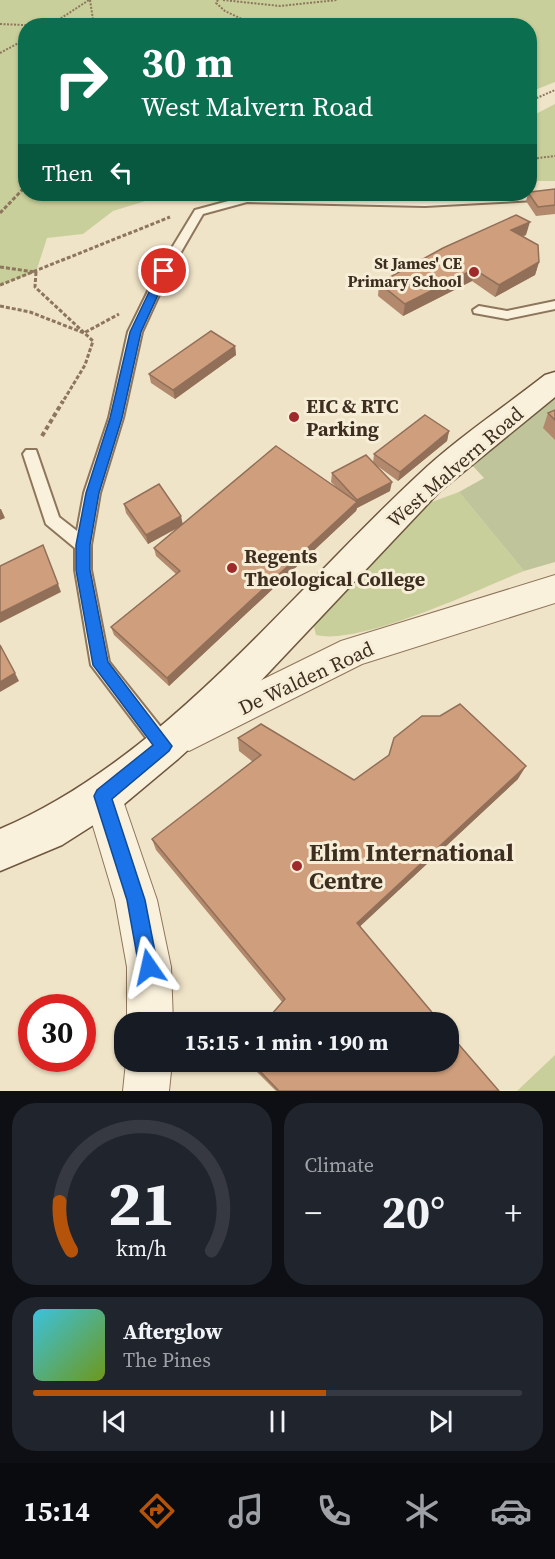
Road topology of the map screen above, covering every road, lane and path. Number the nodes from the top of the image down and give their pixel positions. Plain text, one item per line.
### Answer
1 (89, 0) edge
2 (218, 0) edge
3 (223, 0) edge
4 (337, 0) edge
5 (229, 1) edge
6 (61, 18) edge
7 (92, 18) edge
8 (238, 18) edge
9 (0, 24) edge
10 (18, 25) edge
11 (18, 43) edge
12 (0, 53) edge
13 (555, 90) edge
14 (537, 98) edge
15 (555, 156) edge
16 (537, 158) edge
17 (18, 194) edge
18 (555, 196) edge
19 (537, 197) edge
20 (240, 201) edge
21 (336, 201) edge
22 (462, 201) edge
23 (199, 212) junction
24 (0, 213) edge
25 (0, 267) edge
26 (36, 272) junction
27 (0, 285) edge
28 (555, 305) edge
29 (0, 306) edge
30 (479, 310) dead end
31 (84, 333) junction
32 (555, 382) edge
33 (31, 454) joint
34 (83, 545) junction
35 (555, 590) edge
36 (164, 746) junction
37 (103, 796) junction
38 (0, 850) edge
39 (150, 1012) edge
40 (148, 1072) edge
41 (146, 1091) edge

1 - 6 path
1 - 7 path
2 - 8 path
3 - 5 path
4 - 5 path
9 - 10 path
11 - 12 path
13 - 14 path
15 - 16 path
17 - 24 path
18 - 19 lane
20 - 23 lane
21 - 22 lane
23 - 26 path
23 - 34 lane
25 - 26 path
26 - 27 path
26 - 31 path
28 - 30 lane
29 - 31 path
31 - 33 path
32 - 36 main road, West Malvern Road
33 - 34 lane
34 - 36 lane
35 - 36 street, De Walden Road
36 - 37 main road, West Malvern Road
37 - 38 main road, West Malvern Road
37 - 39 street
40 - 41 street

